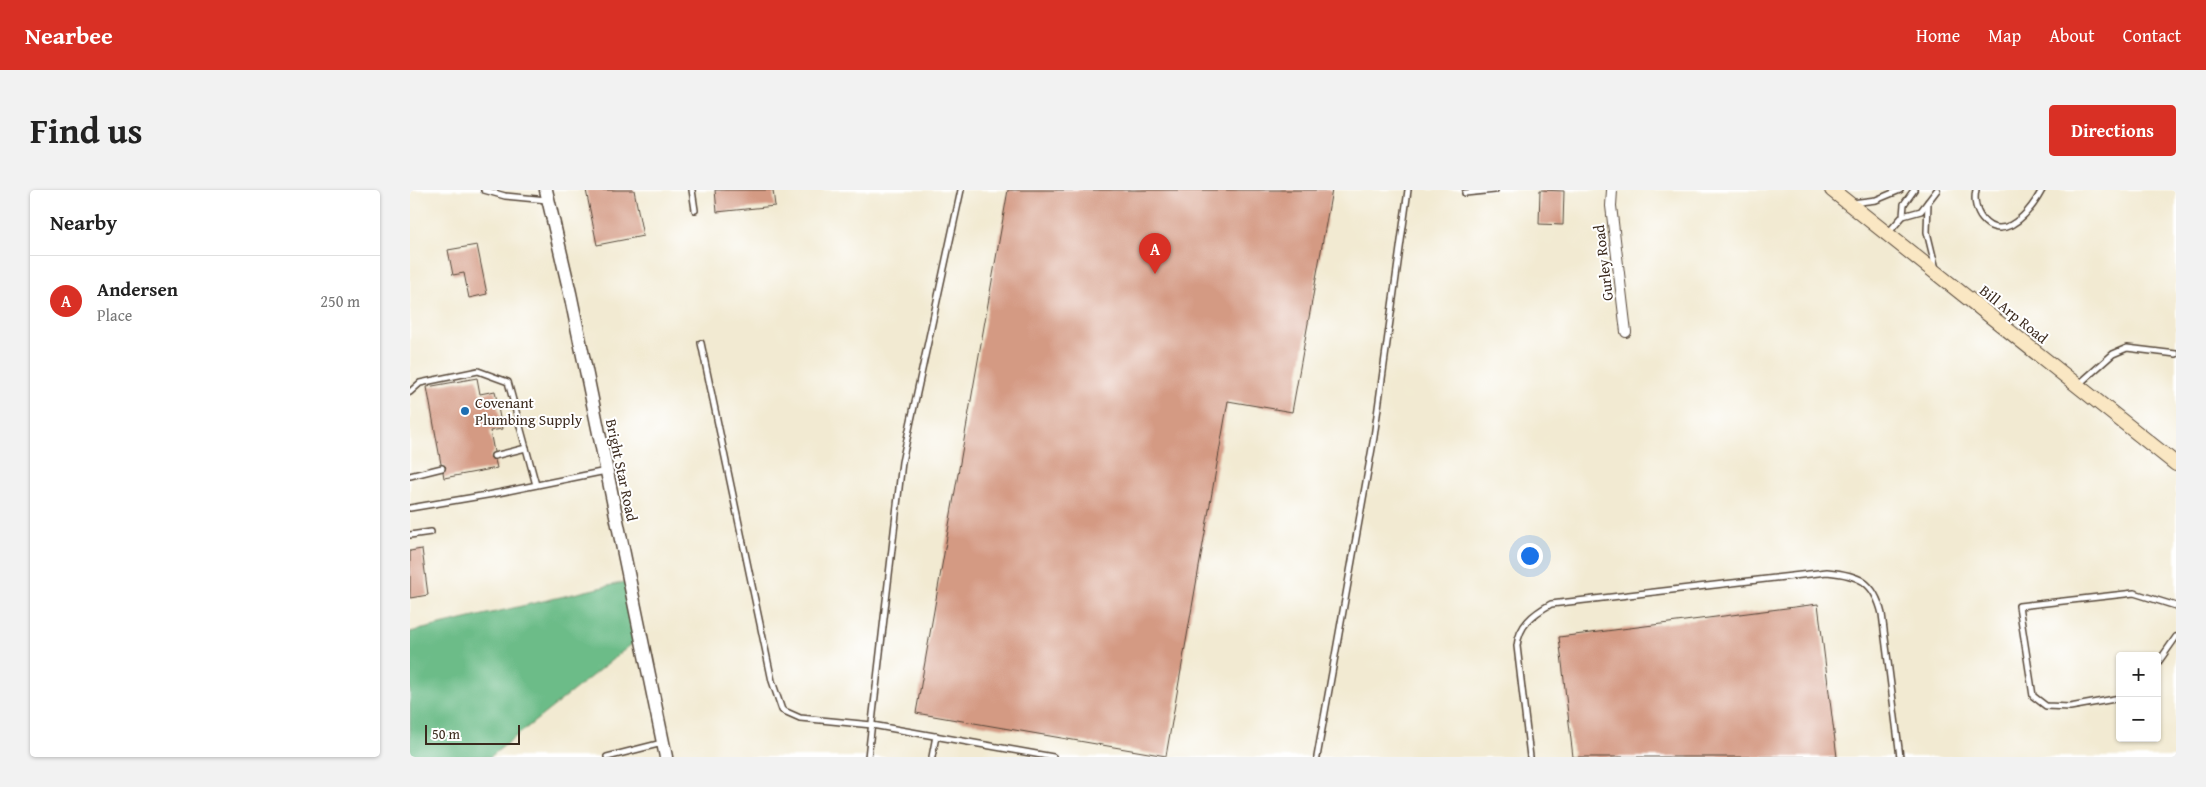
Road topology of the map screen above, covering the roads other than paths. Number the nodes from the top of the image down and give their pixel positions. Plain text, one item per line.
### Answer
1 (484, 190) edge
2 (692, 190) edge
3 (961, 190) edge
4 (1408, 190) edge
5 (1495, 190) edge
6 (1612, 190) edge
7 (1832, 190) edge
8 (1900, 190) edge
9 (1914, 190) edge
10 (1937, 190) edge
11 (1976, 190) edge
12 (2042, 190) edge
13 (1465, 194) dead end
14 (547, 195) edge
15 (1928, 202) junction
16 (1849, 203) junction
17 (695, 210) dead end
18 (1903, 216) junction
19 (1888, 234) junction
20 (1938, 274) junction
21 (1626, 332) dead end
22 (701, 343) dead end
23 (2176, 354) edge
24 (2078, 385) junction
25 (410, 392) edge
26 (526, 448) junction
27 (494, 456) dead end
28 (2176, 464) edge
29 (442, 468) dead end
30 (606, 471) junction
31 (410, 476) edge
32 (536, 485) junction
33 (410, 508) edge
34 (431, 532) dead end
35 (410, 535) edge
36 (2176, 606) edge
37 (2176, 637) edge
38 (2161, 658) edge
39 (2116, 699) edge
40 (872, 725) junction
41 (936, 736) junction
42 (663, 743) junction
43 (1022, 754) edge
44 (606, 757) edge
45 (666, 757) edge
46 (868, 757) edge
47 (932, 757) edge
48 (1053, 757) edge
49 (1317, 757) edge
50 (1530, 757) edge
51 (1900, 757) edge

1 - 14 lane
2 - 17 lane
3 - 40 lane
4 - 49 lane
5 - 13 lane
6 - 21 street, Gurley Road
7 - 16 main road, Bill Arp Road
8 - 16 lane
9 - 18 lane
10 - 15 lane
11 - 12 lane
14 - 30 street, Bright Star Road
15 - 18 lane
15 - 20 lane
16 - 19 main road, Bill Arp Road
18 - 19 lane
19 - 20 main road, Bill Arp Road
20 - 24 main road, Bill Arp Road
22 - 40 lane
23 - 24 lane
24 - 28 main road, Bill Arp Road
25 - 26 lane
26 - 27 lane
26 - 32 lane
29 - 31 lane
30 - 32 lane
30 - 42 street, Bright Star Road
32 - 33 lane
34 - 35 lane
36 - 39 lane
37 - 38 lane
40 - 41 lane
40 - 46 lane
41 - 43 lane
41 - 47 lane
42 - 44 lane
42 - 45 street, Bright Star Road
43 - 48 lane
50 - 51 lane

